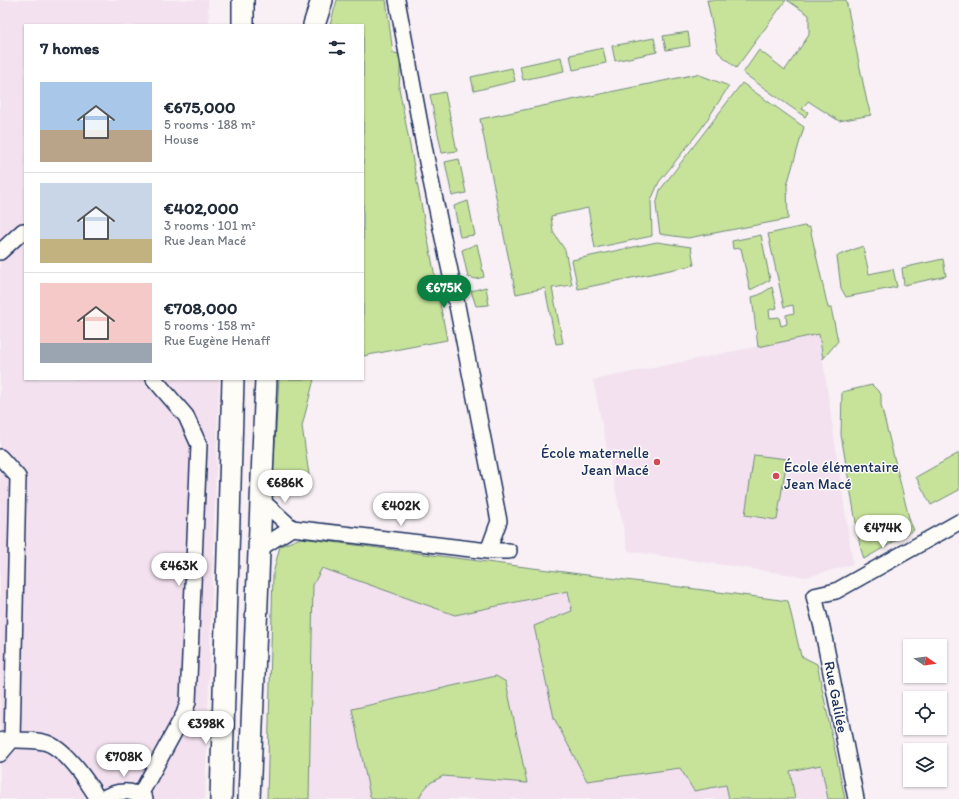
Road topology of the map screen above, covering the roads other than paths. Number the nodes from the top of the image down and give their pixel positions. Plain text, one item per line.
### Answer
1 (243, 0) edge
2 (322, 0) edge
3 (396, 0) edge
4 (243, 24) edge
5 (314, 24) edge
6 (24, 232) edge
7 (0, 252) edge
8 (155, 380) edge
9 (233, 380) edge
10 (266, 380) edge
11 (0, 456) edge
12 (261, 500) junction
13 (959, 522) edge
14 (292, 528) junction
15 (259, 549) junction
16 (488, 551) junction
17 (509, 551) dead end
18 (6, 740) edge
19 (0, 754) edge
20 (142, 797) edge
21 (98, 799) edge
22 (102, 799) edge
23 (221, 799) edge
24 (250, 799) edge
25 (856, 799) edge

1 - 4 main road
2 - 5 main road
3 - 16 street
6 - 7 street
8 - 20 street
9 - 23 main road
10 - 12 main road
11 - 18 street
12 - 14 street
12 - 15 main road
13 - 25 street, Rue Galilée
14 - 15 street
14 - 16 street
15 - 24 main road
16 - 17 street
18 - 19 street
18 - 21 street
20 - 22 street

